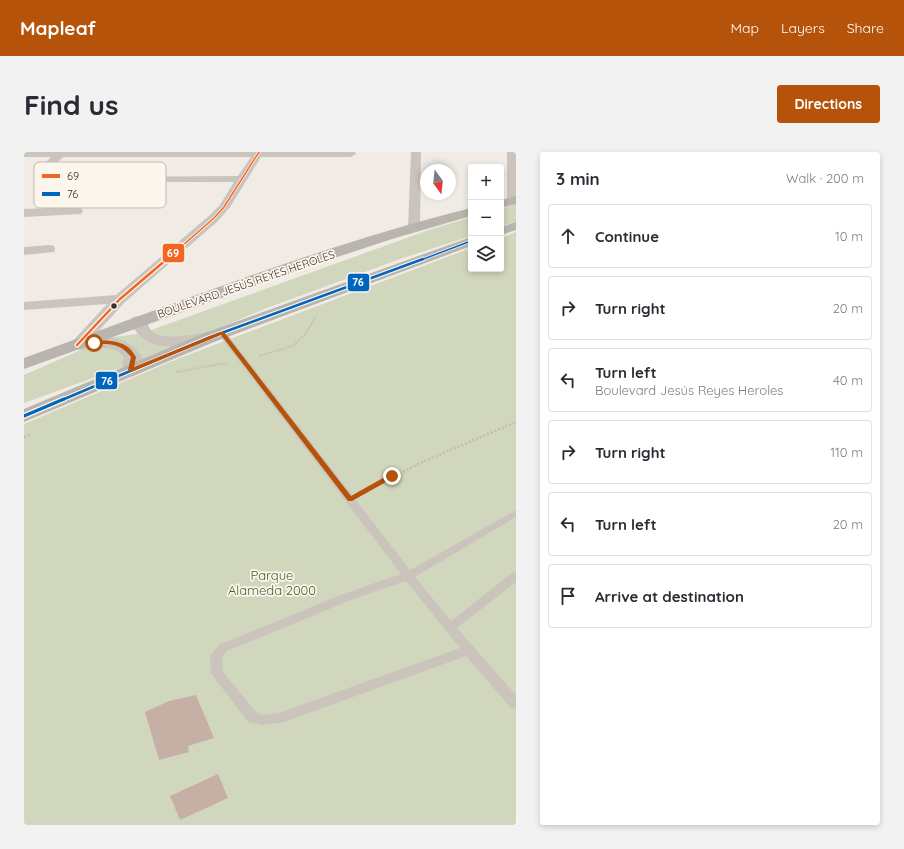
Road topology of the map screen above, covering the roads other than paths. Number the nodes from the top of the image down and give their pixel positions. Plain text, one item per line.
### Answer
1 (416, 152) edge
2 (258, 153) edge
3 (514, 153) edge
4 (24, 154) edge
5 (352, 154) dead end
6 (59, 155) junction
7 (52, 162) edge
8 (166, 179) edge
9 (241, 179) junction
10 (510, 202) edge
11 (77, 211) dead end
12 (24, 213) edge
13 (468, 213) edge
14 (516, 226) edge
15 (414, 228) junction
16 (504, 230) edge
17 (468, 243) edge
18 (49, 249) dead end
19 (24, 251) edge
20 (120, 299) junction
21 (24, 306) edge
22 (139, 321) junction
23 (215, 336) junction
24 (77, 345) junction
25 (24, 364) edge
26 (131, 370) junction
27 (24, 416) edge
28 (516, 513) edge
29 (408, 576) junction
30 (516, 576) edge
31 (452, 628) junction
32 (468, 650) junction
33 (514, 699) edge

1 - 15 street
2 - 5 street
2 - 6 street
2 - 9 street
3 - 10 street
4 - 6 street
6 - 7 street
8 - 9 street
9 - 20 street
11 - 12 street
13 - 15 main road, BOULEVARD JESÚS REYES HEROLES
14 - 16 main road
15 - 22 main road, BOULEVARD JESÚS REYES HEROLES
17 - 23 main road
18 - 19 street
20 - 21 street
20 - 24 street
22 - 23 street
22 - 24 main road, BOULEVARD JESÚS REYES HEROLES
23 - 26 main road
23 - 29 lane
24 - 25 main road, BOULEVARD JESÚS REYES HEROLES
24 - 26 street
26 - 27 main road
28 - 29 lane
29 - 31 lane
29 - 32 lane
30 - 31 lane
31 - 32 lane
32 - 33 lane

